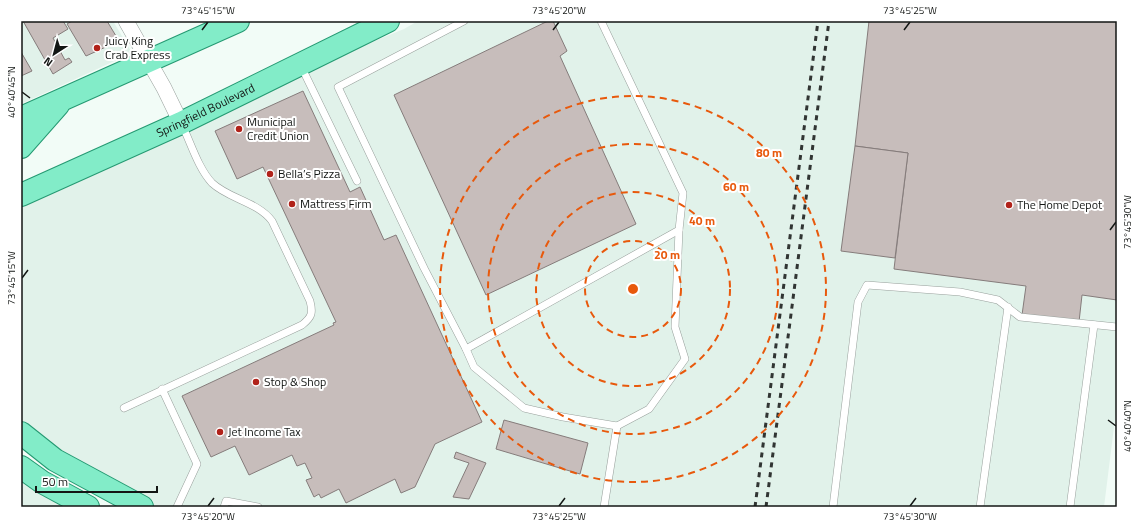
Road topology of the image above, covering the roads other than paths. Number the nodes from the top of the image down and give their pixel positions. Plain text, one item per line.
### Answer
1 (126, 21) edge
2 (238, 21) edge
3 (388, 21) edge
4 (464, 21) edge
5 (601, 21) edge
6 (149, 61) junction
7 (300, 64) junction
8 (63, 99) junction
9 (21, 118) edge
10 (181, 123) junction
11 (21, 147) edge
12 (357, 181) dead end
13 (21, 195) edge
14 (679, 230) junction
15 (1008, 307) junction
16 (1094, 325) junction
17 (1117, 327) edge
18 (466, 349) junction
19 (162, 389) junction
20 (124, 408) dead end
21 (617, 426) junction
22 (21, 433) edge
23 (21, 466) edge
24 (88, 507) edge
25 (142, 507) edge
26 (177, 507) edge
27 (224, 507) edge
28 (258, 507) edge
29 (604, 507) edge
30 (833, 507) edge
31 (980, 507) edge
32 (1070, 507) edge

1 - 6 street
2 - 6 main road
3 - 7 main road, Springfield Boulevard
4 - 18 lane
5 - 14 lane
6 - 8 main road
6 - 10 street
7 - 10 main road, Springfield Boulevard
7 - 12 lane
8 - 9 main road
8 - 11 main road
10 - 13 main road, Springfield Boulevard
10 - 19 lane
14 - 18 lane
14 - 21 lane
15 - 16 lane
15 - 30 lane
15 - 31 lane
16 - 17 lane
16 - 32 lane
18 - 21 lane
19 - 20 lane
19 - 26 lane
21 - 29 lane
22 - 25 main road
23 - 24 main road
27 - 28 lane

